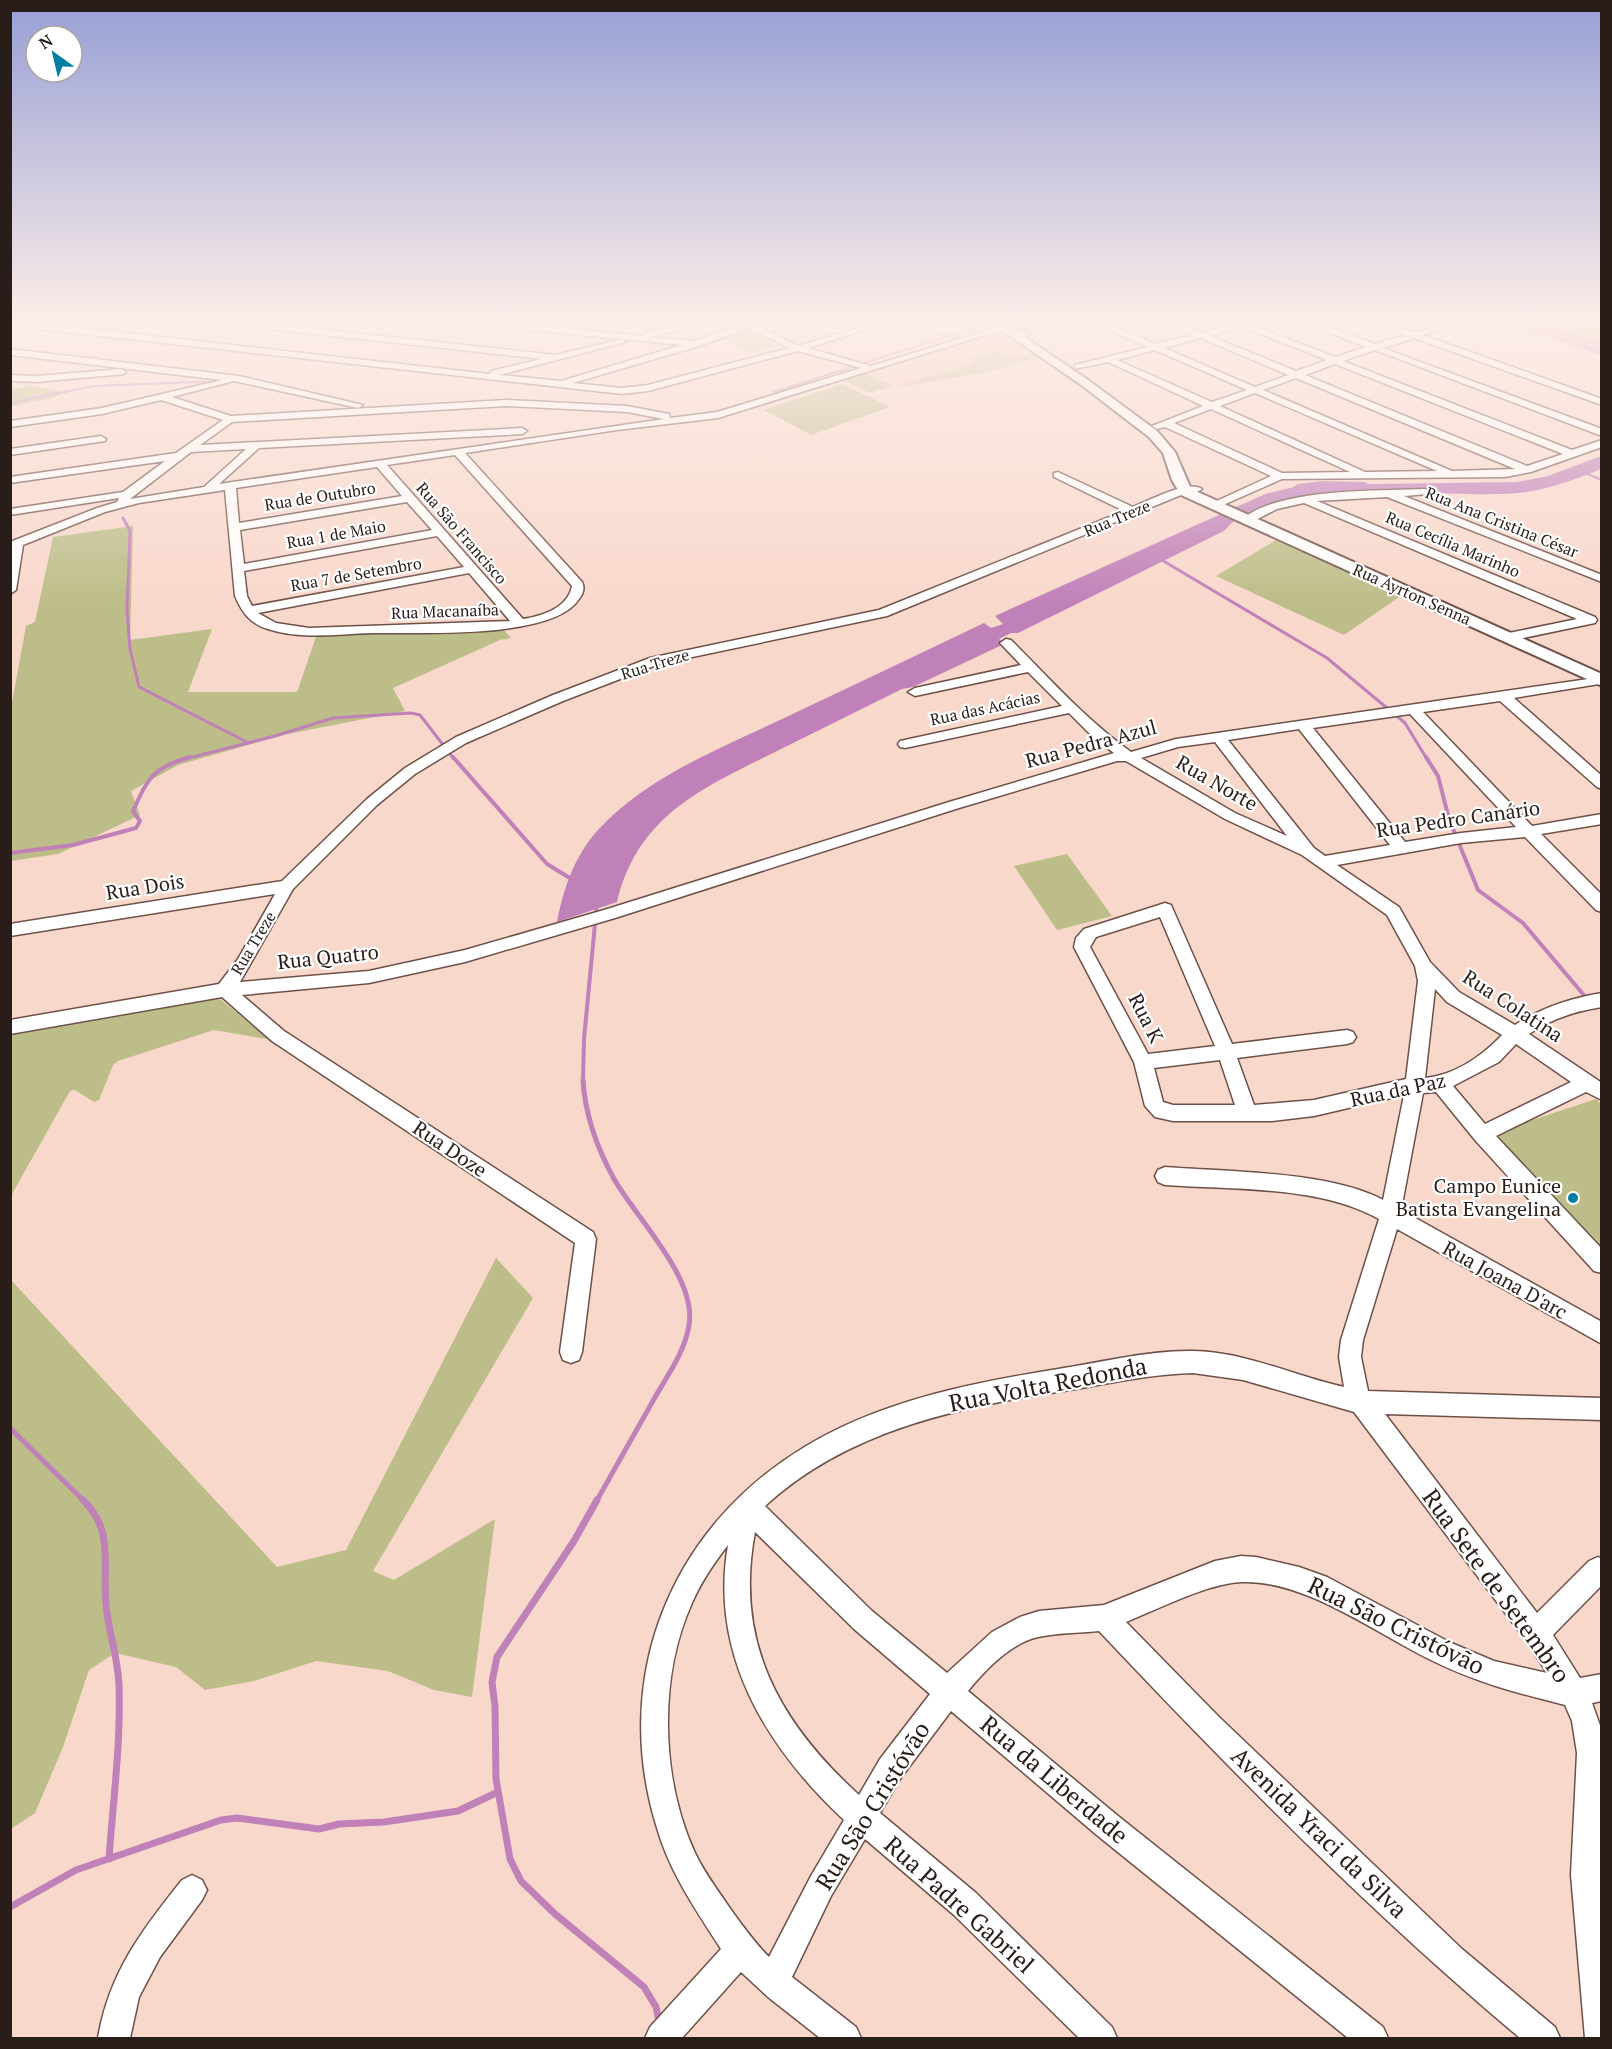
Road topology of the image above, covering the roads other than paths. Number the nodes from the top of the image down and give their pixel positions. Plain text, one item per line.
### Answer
1 (137, 416) edge
2 (222, 416) edge
3 (269, 416) edge
4 (664, 416) edge
5 (704, 416) edge
6 (1129, 416) edge
7 (1148, 416) edge
8 (1187, 416) edge
9 (1235, 416) edge
10 (1315, 416) edge
11 (1395, 416) edge
12 (1476, 416) edge
13 (1557, 416) edge
14 (230, 418) junction
15 (683, 419) junction
16 (10, 424) edge
17 (1161, 425) junction
18 (617, 427) junction
19 (1602, 433) edge
20 (101, 439) junction
21 (1602, 443) edge
22 (257, 445) junction
23 (191, 449) junction
24 (10, 452) edge
25 (458, 452) junction
26 (1573, 454) junction
27 (179, 456) junction
28 (379, 463) junction
29 (1527, 470) junction
30 (1058, 475) dead end
31 (1364, 475) junction
32 (1454, 475) junction
33 (1281, 476) junction
34 (10, 480) edge
35 (230, 486) junction
36 (208, 489) junction
37 (1190, 490) junction
38 (1424, 492) dead end
39 (128, 493) junction
40 (1391, 495) junction
41 (410, 498) junction
42 (1303, 499) junction
43 (121, 504) junction
44 (1214, 506) junction
45 (1133, 511) junction
46 (10, 512) edge
47 (1243, 519) junction
48 (236, 526) junction
49 (439, 532) junction
50 (14, 545) edge
51 (239, 568) junction
52 (471, 569) junction
53 (1602, 579) edge
54 (10, 590) edge
55 (247, 611) junction
56 (1596, 619) edge
57 (520, 624) junction
58 (1509, 637) junction
59 (1006, 642) dead end
60 (1032, 667) junction
61 (1600, 681) edge
62 (915, 692) dead end
63 (1503, 696) junction
64 (1073, 708) junction
65 (1413, 709) junction
66 (1304, 726) junction
67 (1219, 738) junction
68 (905, 744) dead end
69 (1129, 757) junction
70 (1602, 784) edge
71 (1602, 819) edge
72 (1530, 831) junction
73 (1401, 848) junction
74 (1315, 857) junction
75 (287, 886) junction
76 (1602, 906) edge
77 (609, 914) joint
78 (10, 930) edge
79 (1424, 966) junction
80 (225, 990) junction
81 (1602, 1000) edge
82 (12, 1023) edge
83 (1515, 1034) junction
84 (1347, 1037) dead end
85 (1226, 1052) junction
86 (1143, 1062) junction
87 (1440, 1084) junction
88 (1415, 1085) junction
89 (1594, 1088) edge
90 (1173, 1113) joint
91 (1247, 1113) junction
92 (1482, 1134) junction
93 (1166, 1176) dead end
94 (1389, 1215) junction
95 (1602, 1264) edge
96 (1602, 1334) edge
97 (571, 1352) dead end
98 (1361, 1402) junction
99 (1602, 1409) edge
100 (748, 1507) junction
101 (1598, 1570) dead end
102 (1104, 1618) junction
103 (1536, 1634) junction
104 (1602, 1687) edge
105 (949, 1692) junction
106 (1572, 1693) junction
107 (861, 1817) junction
108 (192, 1890) dead end
109 (741, 1950) junction
110 (773, 1981) junction
111 (114, 2038) edge
112 (661, 2038) edge
113 (845, 2038) edge
114 (1101, 2038) edge
115 (1372, 2038) edge
116 (1544, 2038) edge
117 (1600, 2038) edge

1 - 20 street
2 - 14 street
3 - 14 street
4 - 15 street
5 - 15 street
6 - 37 main road
7 - 17 main road
8 - 17 street
9 - 31 street
10 - 32 street
11 - 29 street
12 - 26 street
13 - 19 street
14 - 23 street
15 - 18 street
16 - 20 street
17 - 33 street
17 - 37 main road
18 - 22 street
18 - 25 street
20 - 24 street
20 - 27 street
20 - 34 street
21 - 26 street
22 - 23 street
22 - 36 street
23 - 27 street
25 - 28 street
25 - 57 street, Rua Macanaíba
26 - 29 street
27 - 39 street
28 - 35 street
28 - 41 street, Rua São Francisco
29 - 32 street
30 - 45 street
31 - 32 street
31 - 33 street
33 - 44 street
35 - 36 street
35 - 48 street
36 - 43 street
37 - 44 main road, Rua Ayrton Senna
37 - 45 street, Rua Treze
38 - 40 street
39 - 43 street
39 - 46 street
40 - 42 street
40 - 53 street, Rua Ana Cristina César
41 - 48 street, Rua de Outubro
41 - 49 street, Rua São Francisco
42 - 47 street
42 - 56 street, Rua Cecília Marinho
43 - 50 street
44 - 47 main road, Rua Ayrton Senna
45 - 75 street, Rua Treze
47 - 58 main road, Rua Ayrton Senna
48 - 51 street
49 - 51 street, Rua 1 de Maio
49 - 52 street, Rua São Francisco
50 - 54 street
51 - 55 street
52 - 55 street, Rua 7 de Setembro
52 - 57 street, Rua São Francisco
55 - 57 street, Rua Macanaíba
56 - 58 street
58 - 61 main road, Rua Ayrton Senna
59 - 60 street, Rua Norte
60 - 62 street
60 - 64 street, Rua Norte
61 - 63 street, Rua Pedra Azul
63 - 65 street, Rua Pedra Azul
63 - 70 street
64 - 68 street, Rua das Acácias
64 - 69 street, Rua Norte
65 - 66 street, Rua Pedra Azul
65 - 72 street
66 - 67 street, Rua Pedra Azul
66 - 73 street
67 - 69 street, Rua Pedra Azul
67 - 74 street, Rua Colatina
69 - 74 street, Rua Norte
69 - 77 street, Rua Pedra Azul
71 - 72 street, Rua Pedro Canário
72 - 73 street, Rua Pedro Canário
72 - 76 street
73 - 74 street, Rua Pedro Canário
74 - 79 street, Rua Colatina
75 - 78 street, Rua Dois
75 - 80 street, Rua Treze
77 - 80 street, Rua Quatro
79 - 83 street, Rua Colatina
79 - 88 street, Rua Sete de Setembro
80 - 82 street, Rua Quatro
80 - 97 street, Rua Doze
81 - 83 street, Rua da Paz
83 - 87 street, Rua da Paz
83 - 89 street, Rua Colatina
84 - 85 street
85 - 86 street
85 - 86 street, Rua K
85 - 91 street
86 - 90 street, Rua K
87 - 88 street, Rua da Paz
87 - 92 street
88 - 91 street, Rua da Paz
88 - 94 street, Rua Sete de Setembro
89 - 92 street
90 - 91 street, Rua da Paz
92 - 95 street
93 - 94 street, Rua Joana D'arc
94 - 96 street, Rua Joana D'arc
94 - 98 street, Rua Sete de Setembro
98 - 99 street, Rua Volta Redonda
98 - 100 street, Rua Volta Redonda
98 - 103 street, Rua Sete de Setembro
100 - 105 street, Rua da Liberdade
100 - 107 street, Rua Padre Gabriel
100 - 109 street, Rua Volta Redonda
101 - 103 street
102 - 105 street, Rua São Cristóvão
102 - 106 street, Rua São Cristóvão
102 - 116 street, Avenida Yraci da Silva
103 - 106 street, Rua Sete de Setembro
104 - 106 street, Rua São Cristóvão
105 - 107 street, Rua São Cristóvão
105 - 115 street, Rua da Liberdade
106 - 117 street, Rua Sete de Setembro
107 - 110 street, Rua São Cristóvão
107 - 114 street, Rua Padre Gabriel
108 - 111 street
109 - 110 street, Rua Volta Redonda
109 - 112 street
110 - 113 street, Rua Volta Redonda

